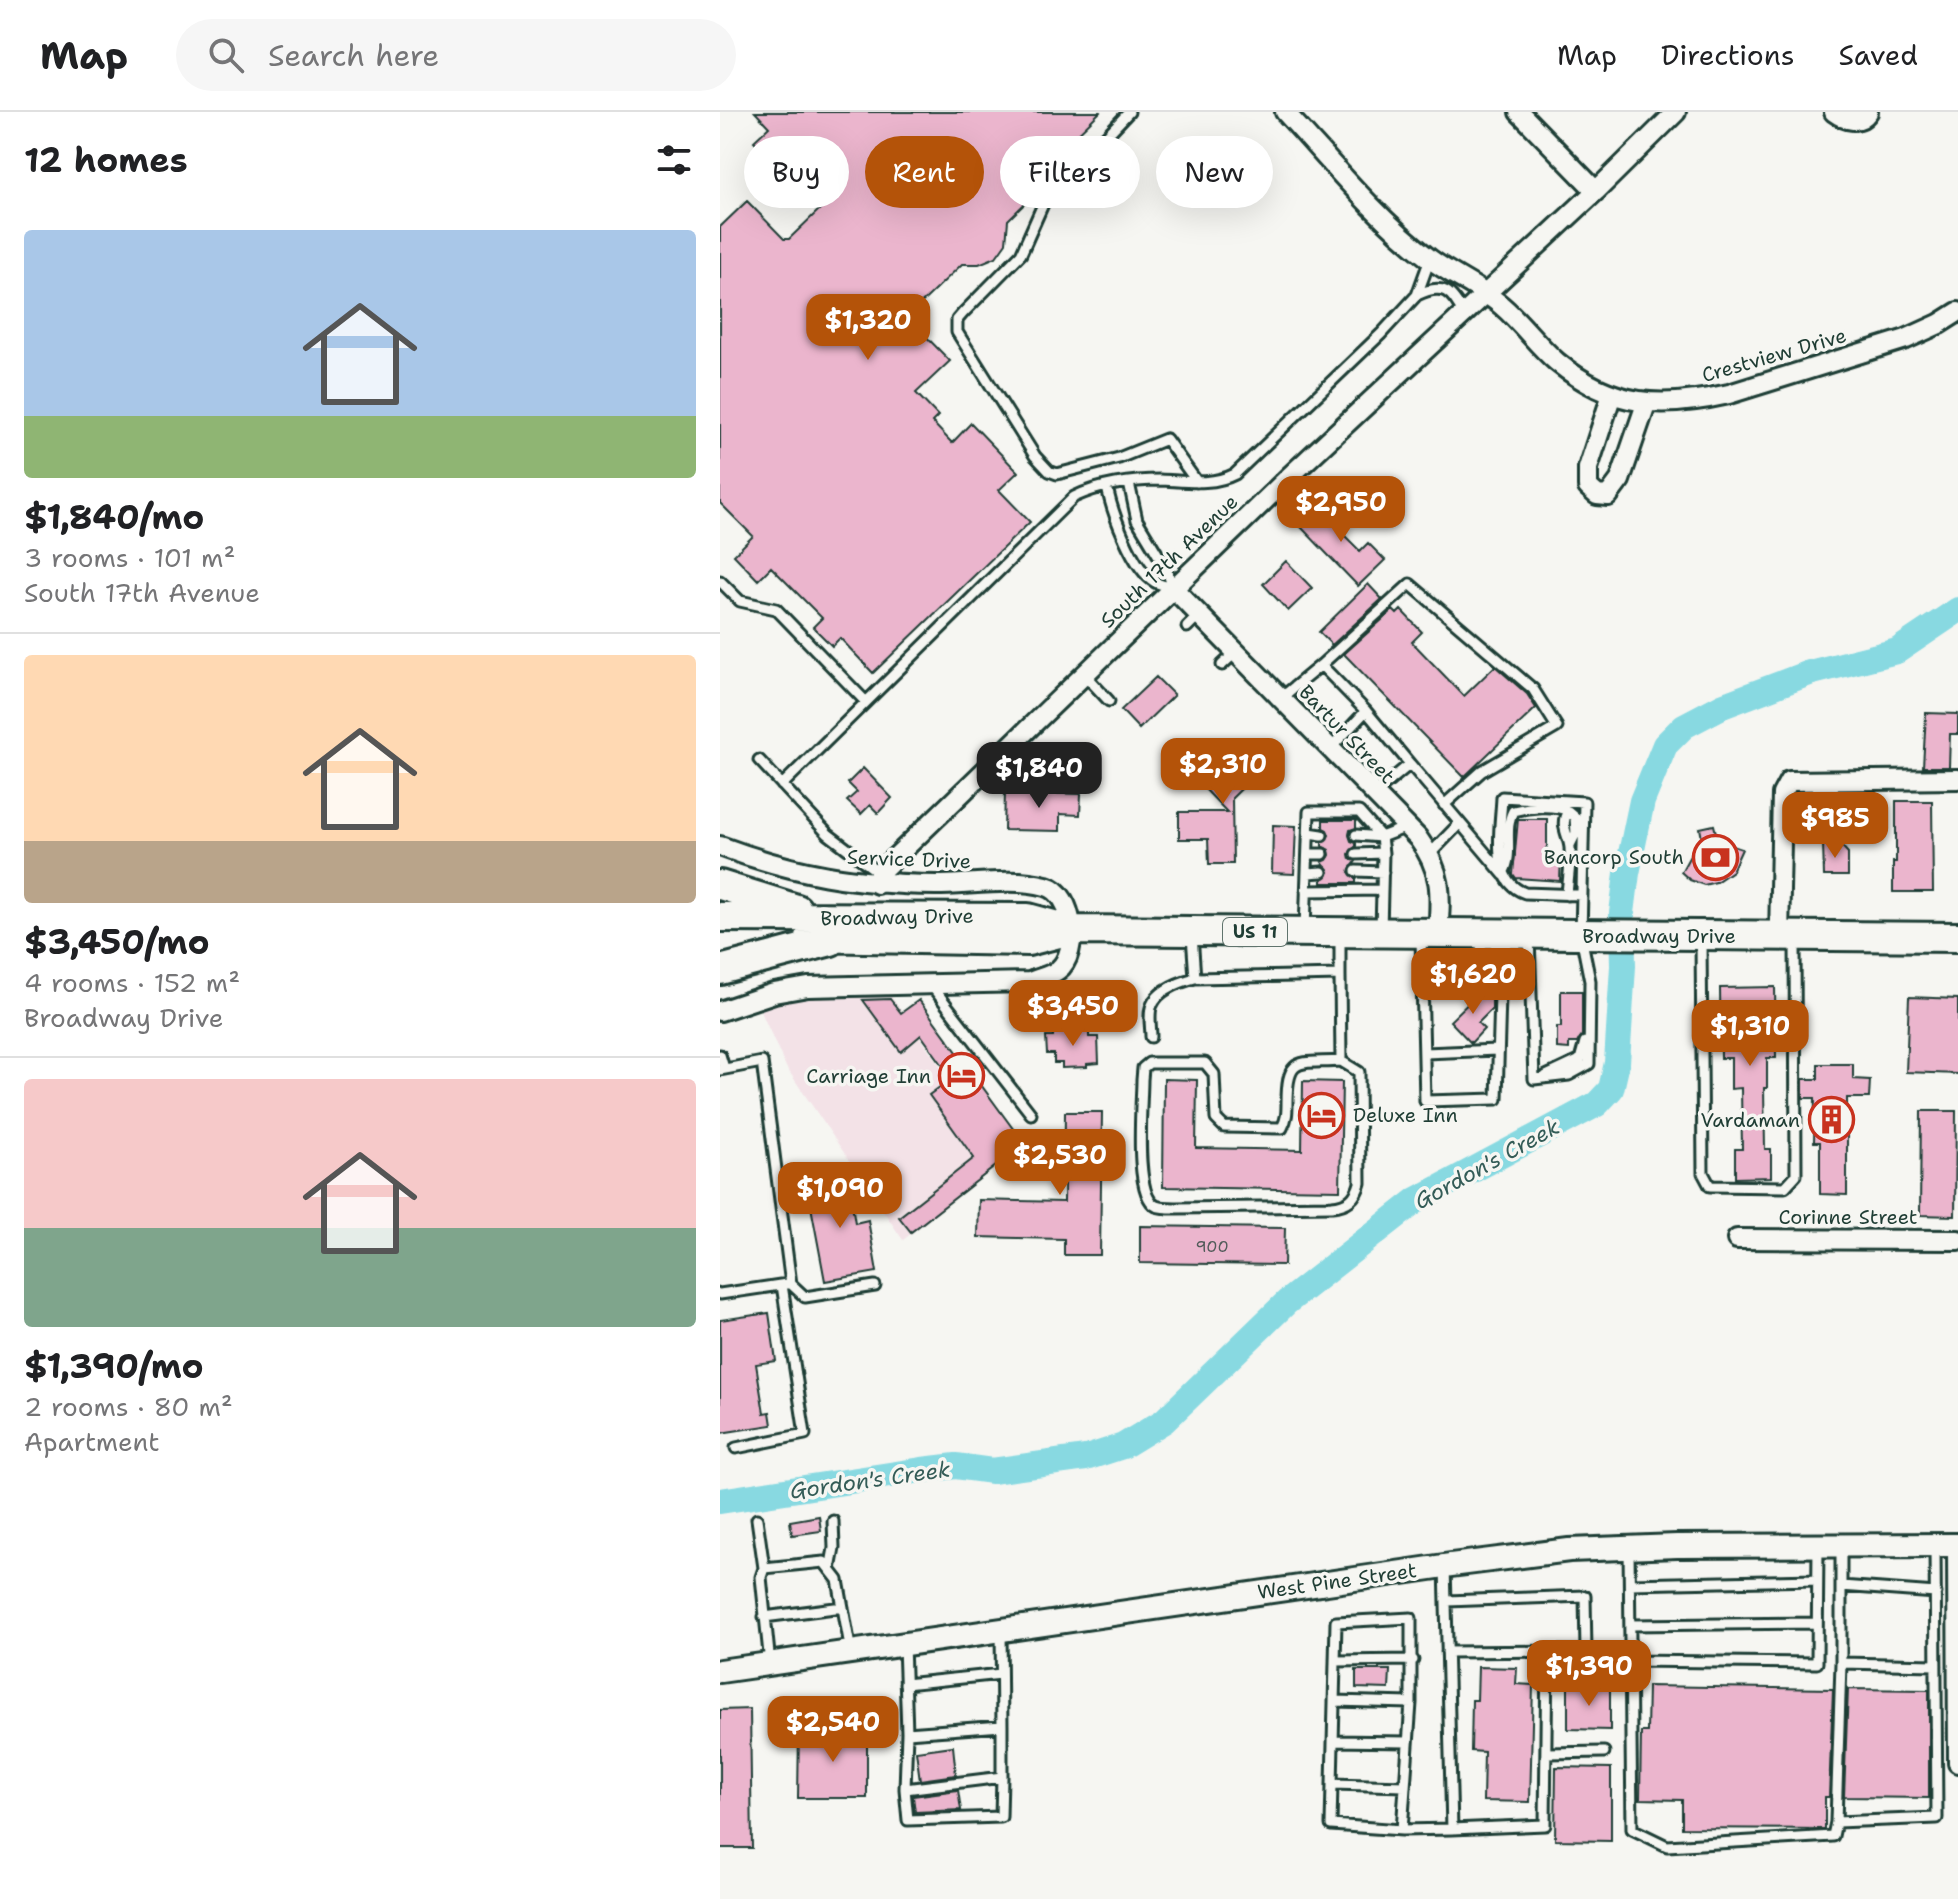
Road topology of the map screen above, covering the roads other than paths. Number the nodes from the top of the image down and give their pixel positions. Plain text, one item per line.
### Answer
1 (1129, 112) edge
2 (1285, 112) edge
3 (1519, 112) edge
4 (1676, 112) edge
5 (1834, 112) edge
6 (1868, 112) edge
7 (1596, 191) junction
8 (1430, 258) junction
9 (1417, 295) junction
10 (1486, 295) junction
11 (1958, 312) edge
12 (1464, 315) junction
13 (1612, 394) junction
14 (1646, 404) junction
15 (1197, 482) junction
16 (1129, 483) junction
17 (1107, 486) junction
18 (720, 581) edge
19 (1173, 588) junction
20 (1321, 665) junction
21 (1084, 674) junction
22 (1281, 698) junction
23 (1109, 701) dead end
24 (866, 702) junction
25 (1366, 711) junction
26 (1330, 749) junction
27 (759, 760) dead end
28 (1410, 764) junction
29 (1958, 779) edge
30 (782, 785) junction
31 (1374, 794) junction
32 (1444, 805) junction
33 (1460, 823) junction
34 (1407, 827) junction
35 (1309, 833) junction
36 (1322, 835) dead end
37 (1356, 835) dead end
38 (1381, 837) junction
39 (720, 846) edge
40 (1383, 853) junction
41 (1308, 854) junction
42 (1323, 854) dead end
43 (1356, 854) dead end
44 (1430, 854) junction
45 (1356, 871) dead end
46 (1322, 872) dead end
47 (1383, 872) junction
48 (1308, 873) junction
49 (1505, 874) junction
50 (878, 879) junction
51 (720, 885) edge
52 (1382, 890) junction
53 (1306, 891) junction
54 (1567, 895) junction
55 (1582, 895) junction
56 (720, 917) edge
57 (834, 928) junction
58 (1072, 930) junction
59 (1192, 931) junction
60 (1305, 933) junction
61 (1340, 933) junction
62 (1380, 934) junction
63 (1430, 934) junction
64 (1480, 935) junction
65 (1529, 935) junction
66 (720, 936) edge
67 (1590, 936) junction
68 (1701, 936) junction
69 (1787, 937) junction
70 (1958, 937) edge
71 (1484, 965) junction
72 (720, 970) edge
73 (1421, 970) junction
74 (1340, 975) junction
75 (1195, 978) junction
76 (929, 983) junction
77 (720, 1011) edge
78 (1151, 1037) dead end
79 (1497, 1050) junction
80 (1425, 1053) junction
81 (720, 1055) edge
82 (1341, 1061) junction
83 (722, 1069) edge
84 (1031, 1114) dead end
85 (1737, 1239) dead end
86 (1958, 1240) edge
87 (786, 1284) junction
88 (875, 1286) dead end
89 (720, 1294) edge
90 (736, 1448) dead end
91 (757, 1519) dead end
92 (833, 1521) dead end
93 (1818, 1545) junction
94 (1841, 1545) junction
95 (1950, 1545) edge
96 (1629, 1548) junction
97 (1445, 1566) junction
98 (764, 1568) junction
99 (830, 1570) junction
100 (1817, 1580) junction
101 (1630, 1584) junction
102 (1841, 1586) junction
103 (1936, 1593) junction
104 (1447, 1601) junction
105 (843, 1607) junction
106 (764, 1617) junction
107 (1817, 1623) junction
108 (1630, 1625) junction
109 (1001, 1630) junction
110 (904, 1644) junction
111 (1547, 1651) junction
112 (851, 1652) junction
113 (1447, 1652) junction
114 (1958, 1653) edge
115 (1413, 1660) junction
116 (1335, 1661) junction
117 (1630, 1661) junction
118 (1841, 1663) junction
119 (770, 1664) junction
120 (1936, 1665) junction
121 (720, 1671) edge
122 (1001, 1674) junction
123 (905, 1684) junction
124 (1334, 1701) junction
125 (1411, 1703) junction
126 (1958, 1710) edge
127 (1002, 1726) junction
128 (907, 1733) junction
129 (1333, 1741) junction
130 (1408, 1742) junction
131 (1604, 1752) dead end
132 (1546, 1753) junction
133 (1958, 1763) edge
134 (1002, 1777) junction
135 (1332, 1784) junction
136 (1405, 1786) junction
137 (905, 1789) junction
138 (1836, 1822) junction
139 (1452, 1829) junction
140 (1402, 1830) junction

1 - 15 lane
2 - 8 street, Crestview Drive
3 - 7 street
4 - 7 street, South 17th Avenue
5 - 6 street
7 - 10 street, South 17th Avenue
8 - 9 lane
8 - 10 street, Crestview Drive
9 - 12 lane
9 - 15 lane
10 - 12 street, South 17th Avenue
10 - 13 street, Crestview Drive
11 - 14 street, Crestview Drive
12 - 19 street, South 17th Avenue
13 - 14 street, Crestview Drive
13 - 14 street
15 - 16 lane
16 - 17 lane
16 - 19 lane
17 - 19 lane
17 - 24 lane
18 - 24 lane
19 - 21 street, South 17th Avenue
19 - 22 street, Bartur Street
20 - 22 lane
20 - 25 lane
20 - 32 lane
21 - 23 lane
21 - 50 street, South 17th Avenue
22 - 26 street, Bartur Street
24 - 30 lane
25 - 26 lane
25 - 28 lane
26 - 31 street, Bartur Street
27 - 30 lane
28 - 31 lane
28 - 32 lane
29 - 69 street
30 - 50 lane
31 - 34 street, Bartur Street
32 - 33 lane
33 - 44 lane
33 - 49 lane
34 - 38 lane
34 - 44 street, Bartur Street
35 - 36 lane
35 - 38 lane
35 - 41 lane
37 - 38 lane
38 - 40 lane
39 - 50 street, Service Drive
40 - 43 lane
40 - 47 lane
41 - 42 lane
41 - 48 lane
44 - 63 street, Bartur Street
45 - 47 lane
46 - 48 lane
47 - 52 lane
48 - 53 lane
49 - 54 lane
49 - 54 lane
49 - 55 lane
50 - 58 street, Service Drive
51 - 57 main road
52 - 53 lane
52 - 62 lane
53 - 60 lane
54 - 55 lane
55 - 67 lane
56 - 57 main road, Broadway Drive / US 11
57 - 58 main road, Broadway Drive / US 11
57 - 66 main road, Broadway Drive / US 11
57 - 72 main road
58 - 59 main road, Broadway Drive / US 11
58 - 76 street
59 - 60 main road, Broadway Drive / US 11
59 - 75 lane
60 - 61 main road, Broadway Drive / US 11
61 - 62 main road, Broadway Drive / US 11
61 - 74 lane
62 - 63 main road, Broadway Drive / US 11
63 - 64 main road, Broadway Drive / US 11
63 - 73 lane
64 - 65 main road, Broadway Drive / US 11
64 - 71 lane
65 - 67 main road, Broadway Drive / US 11
65 - 67 lane
67 - 68 main road, Broadway Drive / US 11
68 - 69 main road, Broadway Drive / US 11
68 - 69 lane
69 - 70 main road, Broadway Drive / US 11
71 - 73 lane
71 - 79 lane
73 - 80 lane
74 - 75 lane
74 - 82 lane
75 - 78 lane
76 - 77 street
76 - 84 lane
79 - 80 lane
79 - 80 lane
81 - 83 lane
82 - 82 lane
83 - 87 lane
85 - 86 street, Corinne Street
87 - 88 lane
87 - 89 lane
87 - 90 lane
91 - 98 lane
92 - 99 lane
93 - 94 street, West Pine Street
93 - 96 street, West Pine Street
93 - 100 lane
94 - 95 street, West Pine Street
94 - 102 lane
95 - 103 lane
95 - 114 street
96 - 97 street, West Pine Street
96 - 101 lane
97 - 104 lane
97 - 109 street, West Pine Street
98 - 99 lane
98 - 106 lane
99 - 105 lane
100 - 101 lane
100 - 107 lane
101 - 108 lane
102 - 103 lane
102 - 118 lane
103 - 120 lane
104 - 111 lane
104 - 113 lane
105 - 106 lane
105 - 112 lane
106 - 119 lane
107 - 108 lane
107 - 117 lane
108 - 117 lane
109 - 110 street, West Pine Street
109 - 122 lane
110 - 112 street, West Pine Street
110 - 123 lane
111 - 113 lane
111 - 132 lane
112 - 119 street, West Pine Street
113 - 139 lane
114 - 126 street
115 - 116 lane
115 - 116 lane
115 - 125 lane
116 - 124 lane
117 - 138 lane
118 - 120 lane
118 - 138 lane
119 - 121 street, West Pine Street
120 - 138 lane
122 - 123 lane
122 - 127 lane
123 - 128 lane
124 - 125 lane
124 - 129 lane
125 - 130 lane
126 - 133 street
127 - 128 lane
127 - 134 lane
128 - 137 lane
129 - 130 lane
129 - 135 lane
130 - 136 lane
131 - 132 lane
132 - 139 lane
134 - 137 lane
134 - 137 lane
135 - 136 lane
135 - 140 lane
136 - 140 lane
139 - 140 lane

